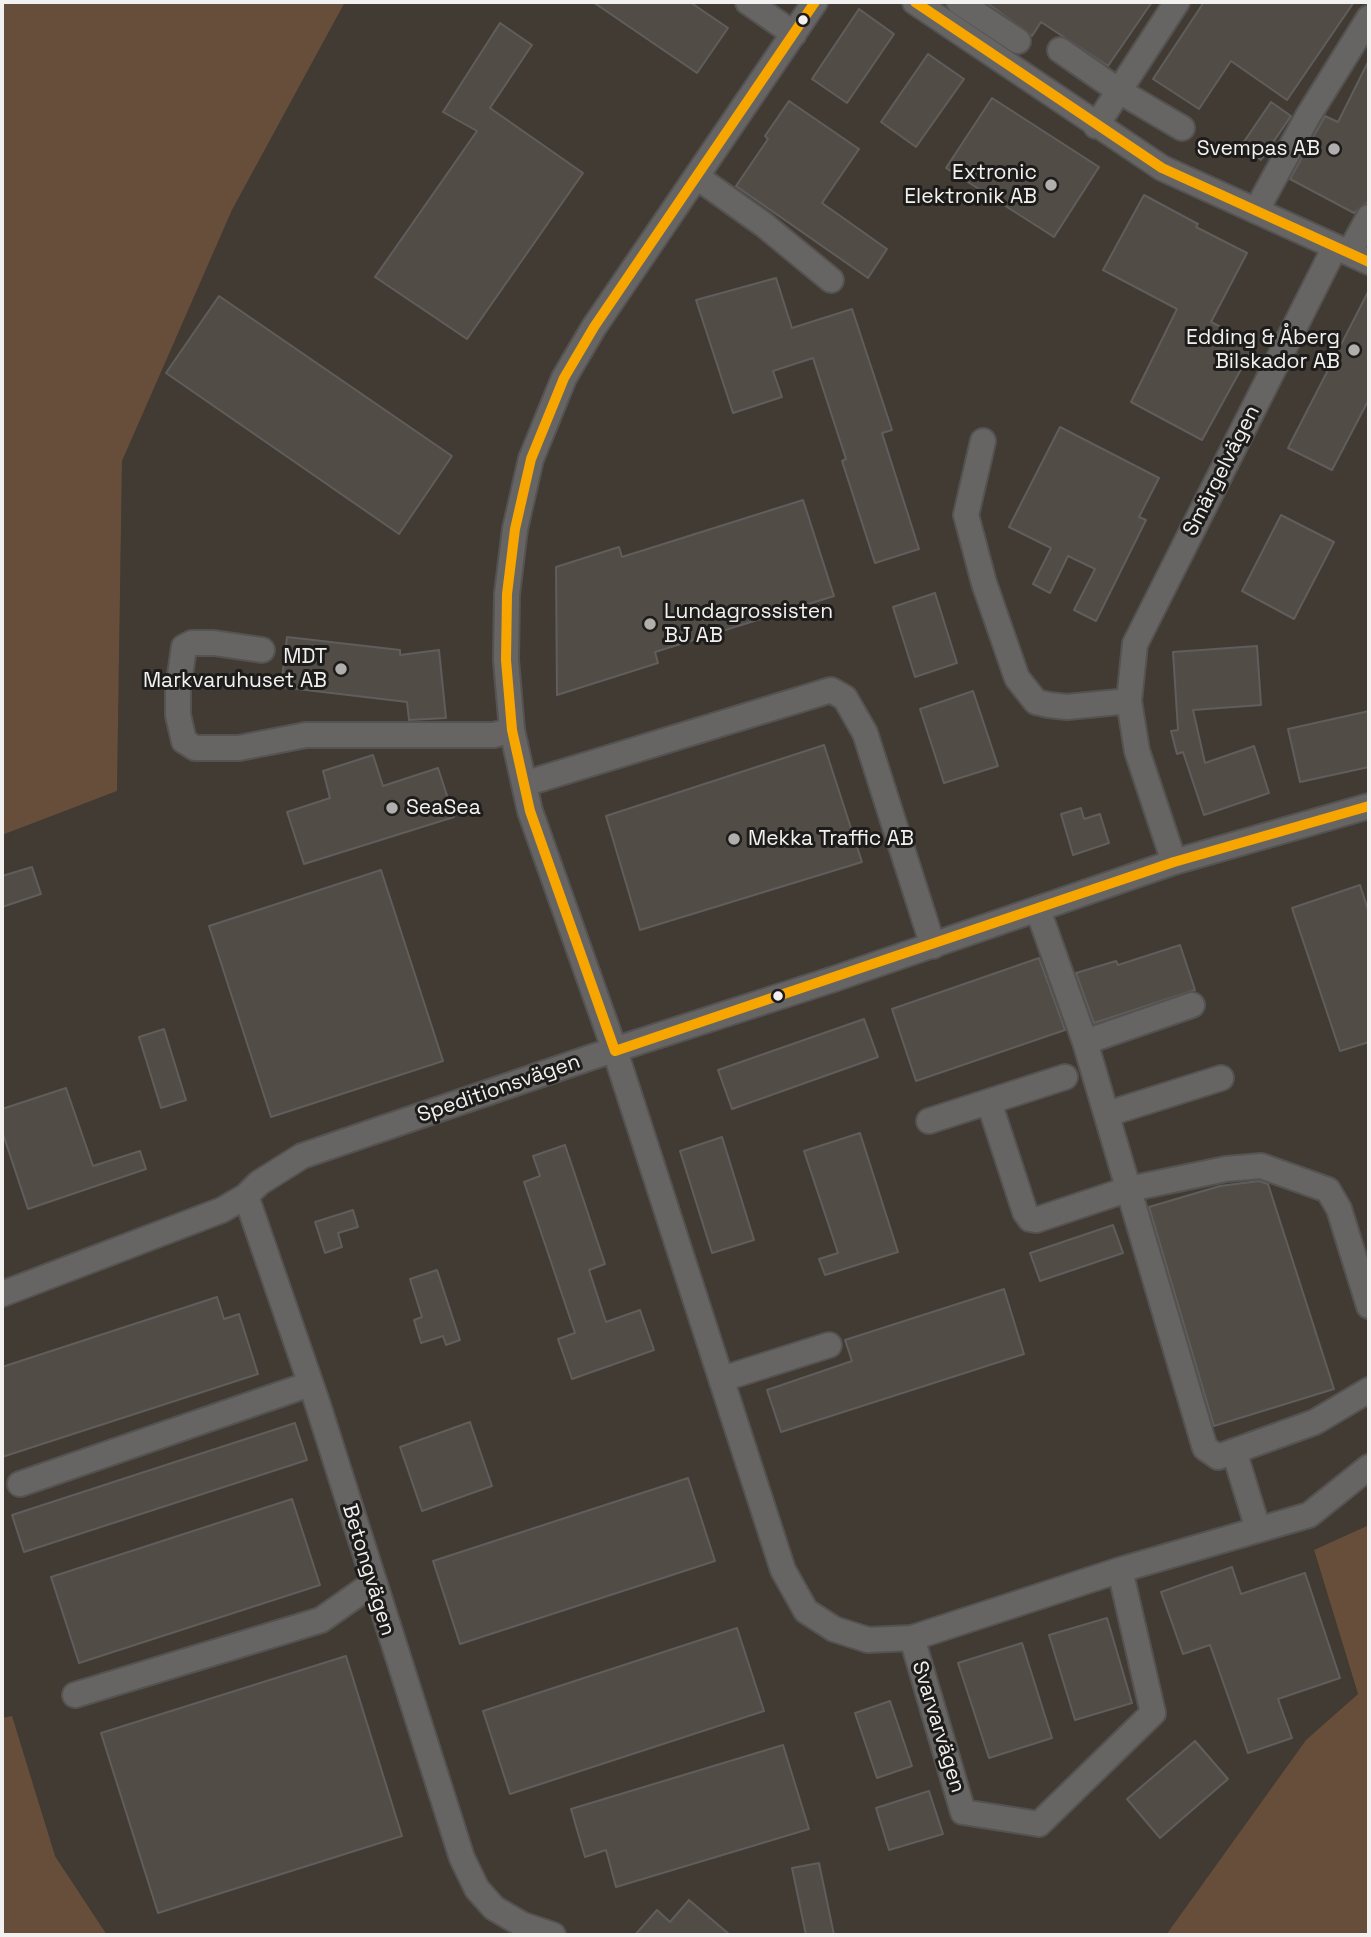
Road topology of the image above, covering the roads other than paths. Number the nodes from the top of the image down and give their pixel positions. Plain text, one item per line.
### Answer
1 (815, 2) edge
2 (959, 2) edge
3 (1177, 2) edge
4 (754, 4) edge
5 (931, 6) edge
6 (1369, 18) edge
7 (794, 34) junction
8 (1018, 41) dead end
9 (1060, 50) dead end
10 (1119, 91) junction
11 (1096, 126) junction
12 (1182, 128) dead end
13 (697, 177) junction
14 (1256, 211) junction
15 (1369, 217) edge
16 (1351, 254) edge
17 (831, 280) dead end
18 (984, 441) dead end
19 (262, 650) dead end
20 (1129, 701) junction
21 (512, 730) junction
22 (524, 784) junction
23 (1369, 806) edge
24 (1174, 862) junction
25 (1038, 910) junction
26 (933, 946) junction
27 (1192, 1005) dead end
28 (1085, 1042) junction
29 (615, 1051) junction
30 (1065, 1077) dead end
31 (1221, 1078) dead end
32 (989, 1102) junction
33 (1107, 1114) junction
34 (929, 1121) dead end
35 (1129, 1189) junction
36 (246, 1196) junction
37 (2, 1294) edge
38 (1369, 1306) edge
39 (829, 1345) dead end
40 (722, 1379) junction
41 (310, 1384) junction
42 (1369, 1390) edge
43 (1234, 1451) junction
44 (1369, 1467) edge
45 (20, 1484) dead end
46 (1258, 1530) junction
47 (1120, 1570) junction
48 (372, 1584) junction
49 (912, 1639) junction
50 (75, 1695) dead end
51 (553, 1935) edge

1 - 7 street, Svarvarvägen
2 - 8 street
3 - 10 street
4 - 7 street
5 - 11 street
6 - 14 street
7 - 13 street, Svarvarvägen
9 - 10 street
10 - 11 street
10 - 12 street
11 - 14 street
13 - 17 street
13 - 21 street, Svarvarvägen
14 - 16 street
15 - 16 street, Smärgelvägen
16 - 20 street, Smärgelvägen
18 - 20 street
19 - 21 street
20 - 24 street, Smärgelvägen
21 - 22 street, Svarvarvägen
22 - 26 street
22 - 29 street, Svarvarvägen
23 - 24 street, Speditionsvägen
24 - 25 street, Speditionsvägen
25 - 26 street, Speditionsvägen
25 - 28 street
26 - 29 street, Speditionsvägen
27 - 28 street
28 - 33 street
29 - 36 street, Speditionsvägen
29 - 40 street, Svarvarvägen
30 - 32 street
31 - 33 street
32 - 34 street
32 - 35 street
33 - 35 street
35 - 38 street
35 - 43 street
36 - 37 street
36 - 41 street, Betongvägen
39 - 40 street
40 - 49 street, Svarvarvägen
41 - 45 street
41 - 48 street, Betongvägen
42 - 43 street
43 - 46 street
44 - 46 street, Svarvarvägen
46 - 47 street, Svarvarvägen
47 - 49 street, Svarvarvägen
47 - 49 street, Svarvarvägen
48 - 50 street
48 - 51 street, Betongvägen

